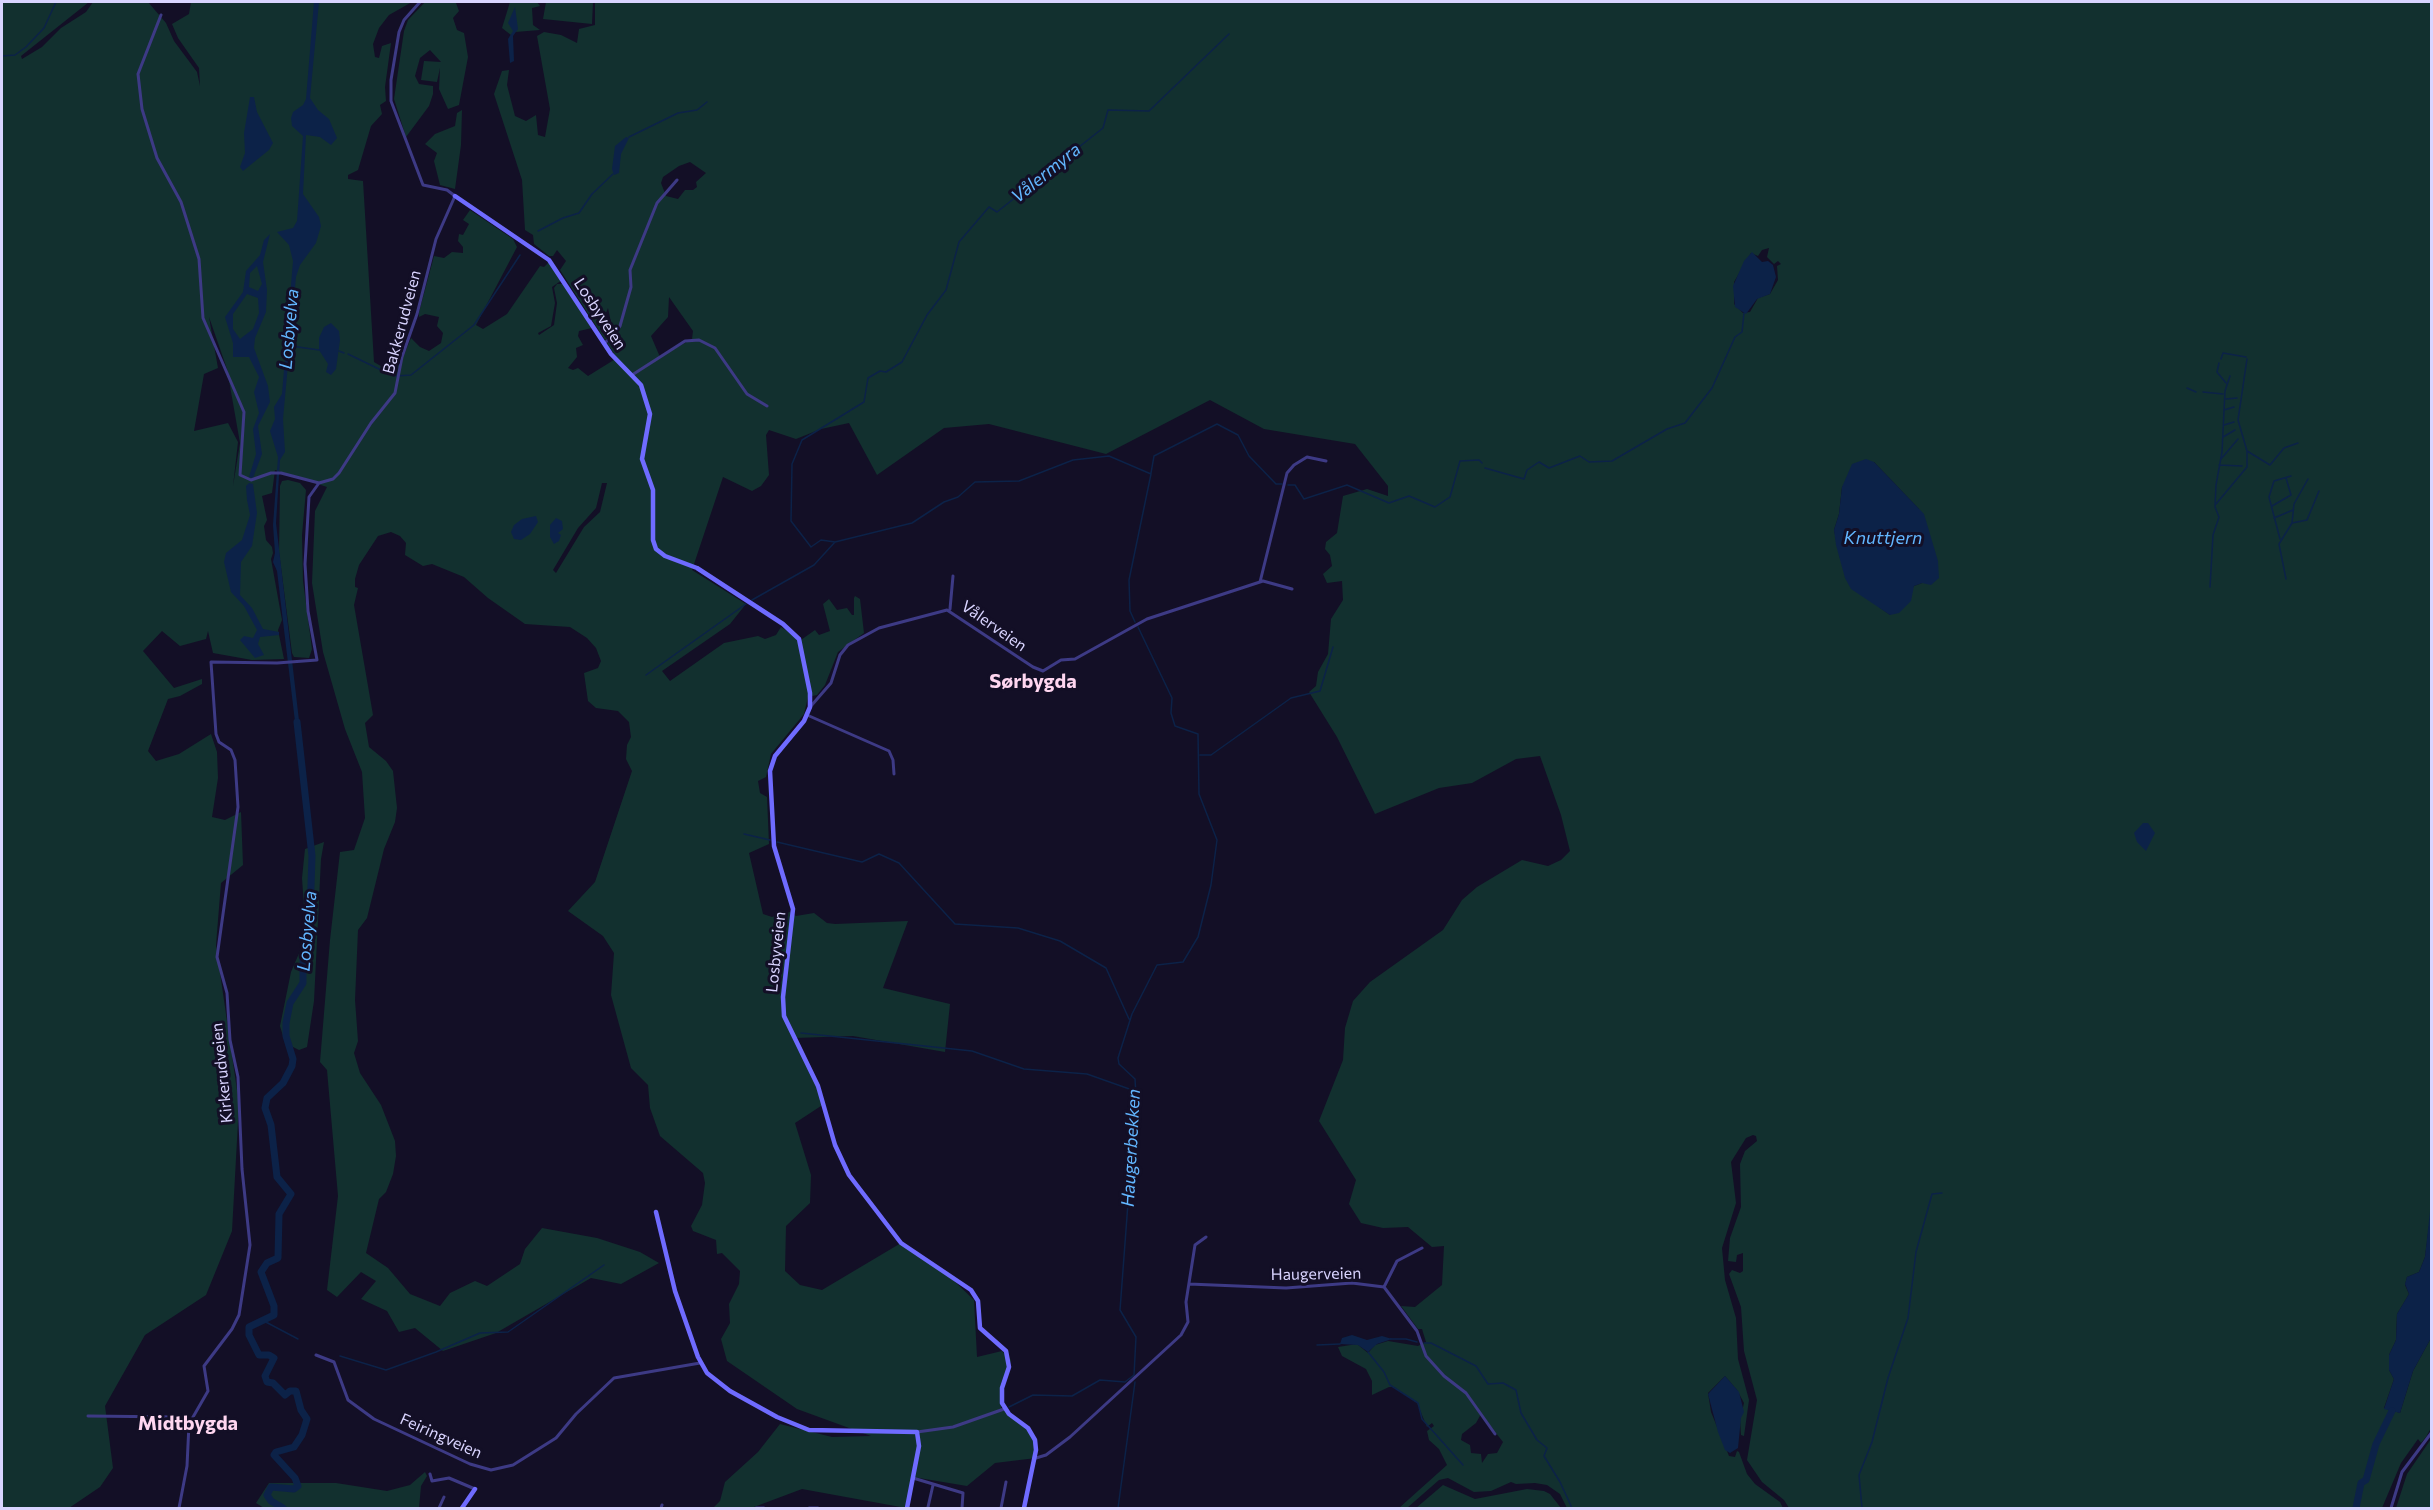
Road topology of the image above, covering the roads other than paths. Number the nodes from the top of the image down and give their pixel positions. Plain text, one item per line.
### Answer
1 (420, 2) edge
2 (161, 15) dead end
3 (677, 180) dead end
4 (455, 196) junction
5 (604, 343) junction
6 (632, 375) junction
7 (767, 406) dead end
8 (1326, 462) dead end
9 (319, 483) junction
10 (954, 576) dead end
11 (1260, 582) junction
12 (1292, 589) dead end
13 (950, 609) junction
14 (211, 662) joint
15 (810, 707) junction
16 (807, 715) junction
17 (894, 774) dead end
18 (656, 1212) dead end
19 (1206, 1237) dead end
20 (1422, 1248) dead end
21 (1189, 1284) junction
22 (1384, 1287) junction
23 (316, 1355) dead end
24 (700, 1363) junction
25 (1004, 1409) junction
26 (88, 1416) dead end
27 (189, 1424) junction
28 (917, 1432) junction
29 (2432, 1432) edge
30 (1495, 1434) dead end
31 (1036, 1458) junction
32 (430, 1474) dead end
33 (913, 1478) junction
34 (1006, 1482) dead end
35 (933, 1485) junction
36 (475, 1489) joint
37 (444, 1497) dead end
38 (928, 1507) edge
39 (179, 1509) edge
40 (439, 1509) edge
41 (462, 1509) edge
42 (756, 1509) edge
43 (764, 1509) edge
44 (809, 1509) edge
45 (818, 1509) edge
46 (907, 1509) edge
47 (962, 1509) edge
48 (1001, 1509) edge
49 (1024, 1509) edge
50 (2391, 1509) edge

1 - 4 street
2 - 9 street
3 - 5 street
4 - 5 main road, Losbyveien
4 - 9 street, Bakkerudveien
5 - 6 main road, Losbyveien
6 - 7 street
6 - 15 main road, Losbyveien
8 - 11 street
9 - 14 street, Bakkerudveien
10 - 13 street
11 - 12 street
11 - 13 street, Vålerveien
13 - 15 street, Vålerveien
14 - 27 street, Kirkerudveien
15 - 16 main road, Losbyveien
16 - 17 street
16 - 25 main road, Losbyveien
18 - 24 main road
19 - 21 street
20 - 22 street, Haugerveien
21 - 22 street, Haugerveien
21 - 31 street
22 - 30 street
23 - 24 street, Feiringveien
24 - 28 main road
25 - 28 street
25 - 31 main road
26 - 27 street
27 - 39 street, Kirkerudveien
28 - 33 main road
29 - 50 street
31 - 49 main road
32 - 36 street
33 - 35 street
33 - 46 main road
34 - 48 street
35 - 38 street
35 - 47 street
36 - 41 main road
37 - 40 street
42 - 43 street
44 - 45 street

